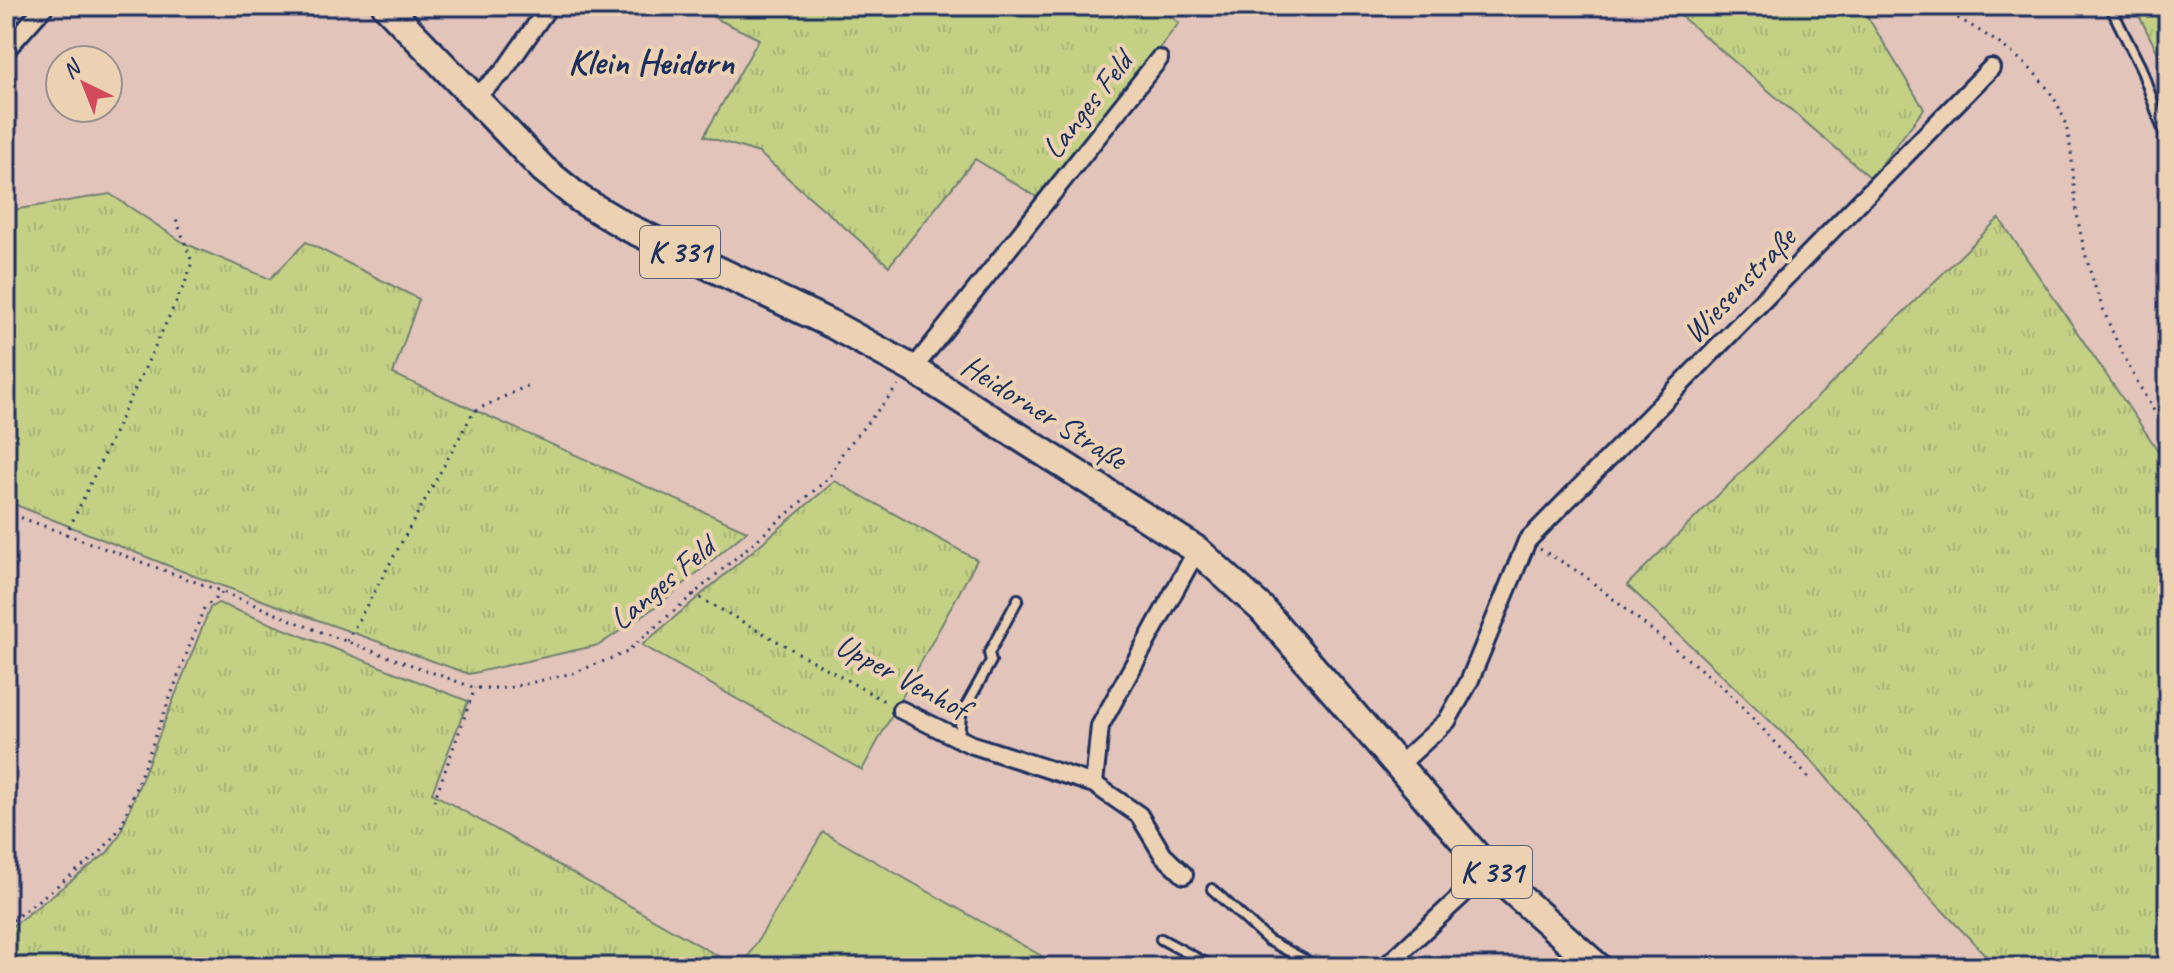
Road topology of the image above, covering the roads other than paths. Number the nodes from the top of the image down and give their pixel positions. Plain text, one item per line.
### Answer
1 (45, 6) edge
2 (386, 6) edge
3 (549, 6) edge
4 (2110, 6) edge
5 (6, 50) edge
6 (1159, 59) dead end
7 (1991, 68) dead end
8 (474, 98) junction
9 (2168, 144) edge
10 (913, 369) junction
11 (1197, 550) junction
12 (1018, 599) dead end
13 (901, 710) road end
14 (959, 737) junction
15 (1399, 765) junction
16 (1094, 784) junction
17 (1489, 870) junction
18 (1184, 875) dead end
19 (1212, 889) dead end
20 (1161, 939) dead end
21 (1213, 967) edge
22 (1318, 967) edge
23 (1385, 967) edge
24 (1598, 967) edge

1 - 5 street
2 - 8 main road, Heidorner Straße / K 331
3 - 8 street
4 - 9 lane
6 - 10 street, Langes Feld
7 - 15 street, Wiesenstraße
8 - 10 main road, Heidorner Straße / K 331
10 - 11 main road, Heidorner Straße / K 331
11 - 15 main road, Heidorner Straße / K 331
11 - 16 street
12 - 14 lane
13 - 14 street, Upper Venhof
14 - 16 street, Upper Venhof
15 - 17 main road, Heidorner Straße / K 331
16 - 18 street, Upper Venhof
17 - 23 street
17 - 24 main road, Heidorner Straße / K 331
19 - 22 lane
20 - 21 lane

